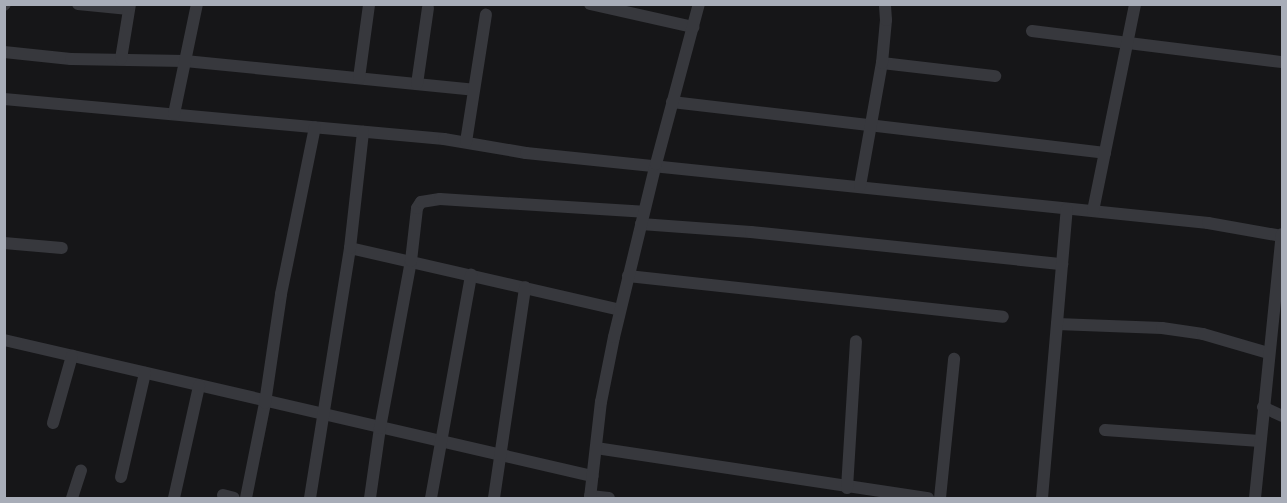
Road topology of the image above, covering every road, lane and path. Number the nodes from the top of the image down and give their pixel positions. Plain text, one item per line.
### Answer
1 (78, 4) edge
2 (197, 4) edge
3 (590, 4) edge
4 (699, 4) edge
5 (885, 4) edge
6 (1135, 4) edge
7 (369, 5) edge
8 (129, 7) edge
9 (428, 8) dead end
10 (486, 15) dead end
11 (693, 27) junction
12 (1032, 30) dead end
13 (1127, 42) junction
14 (4, 52) edge
15 (121, 59) junction
16 (185, 62) junction
17 (1282, 62) edge
18 (882, 63) junction
19 (995, 76) dead end
20 (358, 78) junction
21 (417, 84) junction
22 (474, 90) junction
23 (4, 99) edge
24 (672, 102) junction
25 (174, 114) junction
26 (871, 126) junction
27 (315, 127) junction
28 (363, 132) junction
29 (466, 142) junction
30 (1105, 153) junction
31 (656, 164) junction
32 (860, 186) junction
33 (1067, 209) junction
34 (1093, 212) junction
35 (642, 218) junction
36 (1282, 235) edge
37 (4, 243) edge
38 (62, 248) dead end
39 (350, 248) junction
40 (411, 261) junction
41 (1062, 264) junction
42 (471, 275) junction
43 (628, 276) junction
44 (525, 287) junction
45 (620, 310) junction
46 (1003, 317) dead end
47 (1057, 324) junction
48 (4, 340) edge
49 (856, 341) dead end
50 (1268, 353) junction
51 (72, 356) junction
52 (954, 360) dead end
53 (145, 373) junction
54 (199, 386) junction
55 (265, 403) junction
56 (1263, 407) junction
57 (324, 415) junction
58 (1282, 416) edge
59 (53, 423) dead end
60 (380, 428) junction
61 (1105, 429) dead end
62 (1260, 441) junction
63 (440, 442) junction
64 (596, 448) junction
65 (501, 455) junction
66 (81, 470) dead end
67 (592, 476) junction
68 (121, 477) dead end
69 (847, 488) junction
70 (590, 497) edge
71 (72, 498) edge
72 (174, 498) edge
73 (246, 498) edge
74 (310, 498) edge
75 (370, 498) edge
76 (431, 498) edge
77 (494, 498) edge
78 (609, 498) edge
79 (928, 498) edge
80 (940, 498) edge
81 (1042, 498) edge
82 (1255, 498) edge

1 - 8 street
2 - 16 street
3 - 11 street
4 - 11 street
5 - 18 street
6 - 13 street
7 - 20 street
8 - 15 street
9 - 21 street
10 - 22 street
11 - 24 street
12 - 13 street
13 - 17 street
13 - 30 street
14 - 15 street
15 - 16 street
16 - 20 street
16 - 25 street
18 - 19 street
18 - 26 street
20 - 21 street
21 - 22 street
22 - 29 street
23 - 25 street
24 - 26 street
24 - 31 street
25 - 27 street
26 - 30 street
26 - 32 street
27 - 28 street
27 - 55 street
28 - 29 street
28 - 39 street
29 - 31 street
30 - 34 street
31 - 32 street
31 - 35 street
32 - 33 street
33 - 34 street
33 - 41 street
34 - 36 street
35 - 40 street
35 - 41 street
35 - 43 street
36 - 50 street
37 - 38 street
39 - 40 street
39 - 57 street
40 - 42 street
40 - 60 street
41 - 47 street
42 - 44 street
42 - 63 street
43 - 45 street
43 - 46 street
44 - 45 street
44 - 65 street
45 - 64 street
47 - 50 street
47 - 81 street
48 - 51 street
49 - 69 street
50 - 56 street
51 - 53 street
51 - 59 street
52 - 80 street
53 - 54 street
53 - 68 street
54 - 55 street
54 - 72 street
55 - 57 street
55 - 73 street
56 - 58 street
56 - 62 street
57 - 60 street
57 - 74 street
60 - 63 street
60 - 75 street
61 - 62 street
62 - 82 street
63 - 65 street
63 - 76 street
64 - 67 street
64 - 69 street
65 - 67 street
65 - 77 street
66 - 71 street
67 - 70 street
69 - 79 street
70 - 78 street

